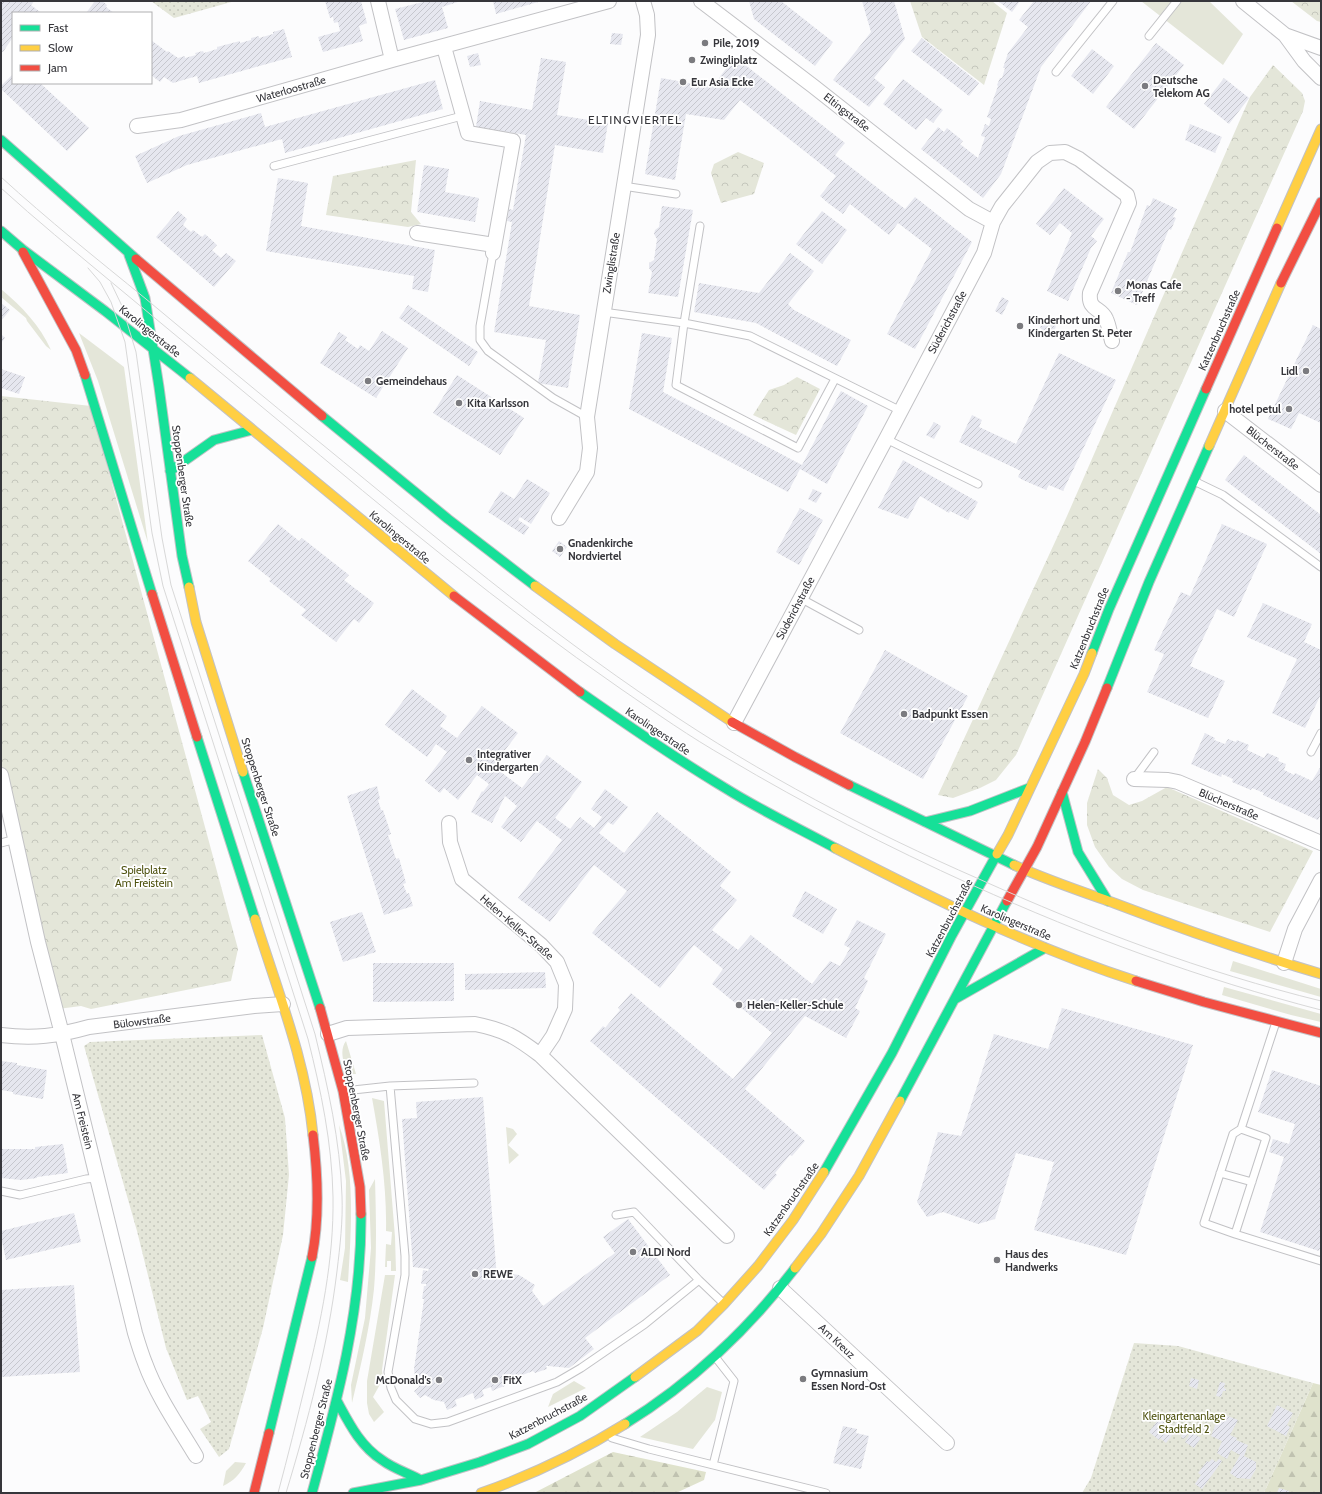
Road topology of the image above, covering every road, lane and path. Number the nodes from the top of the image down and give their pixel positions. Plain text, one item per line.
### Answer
1 (378, 1) edge
2 (609, 1) edge
3 (643, 1) edge
4 (701, 1) edge
5 (1113, 1) edge
6 (1177, 1) edge
7 (1243, 1) edge
8 (1285, 35) junction
9 (1149, 36) dead end
10 (444, 47) junction
11 (1321, 48) edge
12 (392, 60) junction
13 (1056, 72) dead end
14 (1321, 78) edge
15 (462, 116) junction
16 (137, 126) dead end
17 (1321, 129) edge
18 (1, 140) edge
19 (274, 166) dead end
20 (623, 186) junction
21 (676, 194) dead end
22 (1321, 202) edge
23 (993, 222) junction
24 (700, 226) dead end
25 (1, 231) edge
26 (417, 233) dead end
27 (21, 248) junction
28 (494, 249) junction
29 (128, 253) junction
30 (603, 312) junction
31 (684, 323) junction
32 (1112, 341) dead end
33 (153, 348) junction
34 (835, 379) junction
35 (901, 411) junction
36 (1225, 411) junction
37 (587, 417) junction
38 (252, 430) junction
39 (886, 439) junction
40 (170, 471) junction
41 (1194, 480) junction
42 (978, 484) dead end
43 (1321, 485) edge
44 (559, 518) dead end
45 (1321, 567) edge
46 (800, 598) junction
47 (859, 630) dead end
48 (734, 723) junction
49 (1321, 733) edge
50 (1154, 752) dead end
51 (1311, 752) dead end
52 (1, 775) edge
53 (1134, 779) joint
54 (1029, 788) junction
55 (1062, 792) junction
56 (925, 822) junction
57 (449, 823) dead end
58 (16, 839) junction
59 (1321, 842) edge
60 (1, 843) edge
61 (996, 856) junction
62 (1025, 869) junction
63 (1321, 880) edge
64 (1108, 901) junction
65 (965, 913) junction
66 (993, 926) junction
67 (1045, 948) junction
68 (1284, 963) junction
69 (1321, 974) edge
70 (955, 999) junction
71 (283, 1004) junction
72 (1276, 1022) junction
73 (1321, 1033) edge
74 (62, 1034) junction
75 (328, 1034) junction
76 (1, 1035) edge
77 (540, 1055) junction
78 (474, 1083) dead end
79 (390, 1086) junction
80 (344, 1091) junction
81 (1241, 1129) junction
82 (1220, 1173) junction
83 (97, 1178) junction
84 (1252, 1182) junction
85 (1, 1191) edge
86 (616, 1216) dead end
87 (1236, 1234) junction
88 (727, 1236) dead end
89 (1321, 1261) edge
90 (699, 1280) junction
91 (780, 1288) junction
92 (724, 1304) junction
93 (715, 1357) junction
94 (337, 1401) junction
95 (606, 1436) junction
96 (947, 1443) dead end
97 (196, 1456) dead end
98 (713, 1465) junction
99 (420, 1480) junction
100 (254, 1493) edge
101 (312, 1493) edge
102 (353, 1493) edge
103 (481, 1493) edge
104 (826, 1493) edge

1 - 12 street
2 - 10 street, Waterloostraße
3 - 20 street, Zwinglistraße
4 - 23 street, Eltingstraße
5 - 13 lane
6 - 9 lane
7 - 8 street
8 - 11 street
8 - 14 street
10 - 12 street, Waterloostraße
10 - 15 street
12 - 16 street, Waterloostraße
15 - 19 lane
15 - 28 street
17 - 54 main road, Katzenbruchstraße
18 - 29 main road, Stoppenberger Straße
20 - 21 lane
20 - 30 street, Zwinglistraße
22 - 36 main road
23 - 32 street, Süderichstraße
23 - 35 street, Süderichstraße
24 - 31 lane
25 - 27 main road
26 - 28 street
27 - 33 main road, Karolingerstraße
27 - 71 main road
28 - 37 lane
29 - 33 main road, Stoppenberger Straße
29 - 48 main road
30 - 31 lane
30 - 37 street, Zwinglistraße
31 - 34 lane
31 - 34 lane
33 - 38 main road, Karolingerstraße
33 - 40 main road, Stoppenberger Straße
34 - 35 lane
35 - 39 street, Süderichstraße
36 - 41 main road
36 - 43 street, Blücherstraße
37 - 44 street, Zwinglistraße
38 - 40 main road
38 - 65 main road, Karolingerstraße
39 - 42 lane
39 - 46 street, Süderichstraße
40 - 75 main road, Stoppenberger Straße
41 - 45 lane
41 - 55 main road
46 - 47 lane
46 - 48 street, Süderichstraße
48 - 56 main road
49 - 51 lane
50 - 53 lane
52 - 58 street, Am Freistein
53 - 59 street, Blücherstraße
54 - 56 main road
54 - 61 main road, Katzenbruchstraße
55 - 62 main road
55 - 64 main road
56 - 61 main road
57 - 77 street, Helen-Keller-Straße
58 - 60 lane
58 - 74 street, Am Freistein
61 - 62 main road
61 - 65 main road, Katzenbruchstraße
62 - 64 main road
62 - 66 main road
63 - 68 street
64 - 68 main road
65 - 66 main road, Karolingerstraße
65 - 92 main road, Katzenbruchstraße
66 - 67 main road, Karolingerstraße
66 - 70 main road
67 - 70 main road
67 - 72 main road, Karolingerstraße
68 - 69 main road
70 - 91 main road
71 - 74 street, Bülowstraße
71 - 100 main road
72 - 73 main road, Karolingerstraße
72 - 81 lane
74 - 76 street, Bülowstraße
74 - 83 street, Am Freistein
75 - 77 street
75 - 80 main road, Stoppenberger Straße
77 - 88 street
78 - 79 lane
79 - 80 lane
79 - 90 lane
80 - 94 main road, Stoppenberger Straße
81 - 82 lane
81 - 84 lane
82 - 84 lane
82 - 87 lane
83 - 85 lane
83 - 97 street, Am Freistein
84 - 87 lane
86 - 90 lane
87 - 89 lane
90 - 92 lane
91 - 93 main road
91 - 96 street, Am Kreuz
92 - 99 main road, Katzenbruchstraße
93 - 95 main road
93 - 98 lane
94 - 99 main road
94 - 101 main road, Stoppenberger Straße
95 - 98 lane
95 - 103 main road
98 - 104 lane
99 - 102 main road, Katzenbruchstraße

